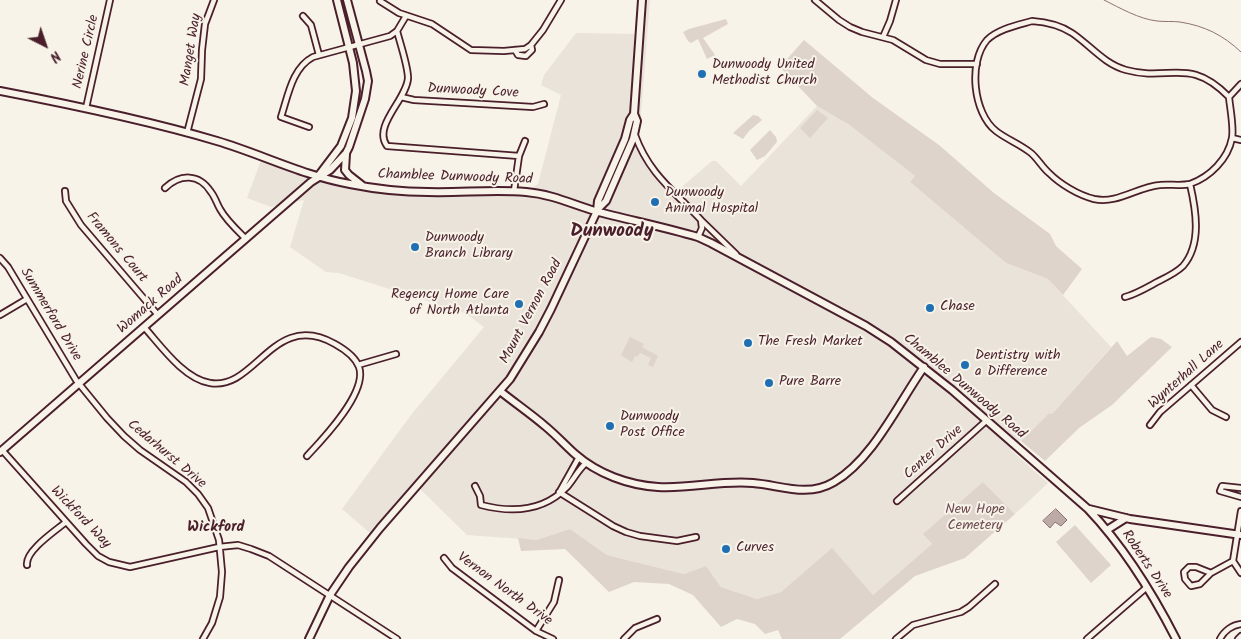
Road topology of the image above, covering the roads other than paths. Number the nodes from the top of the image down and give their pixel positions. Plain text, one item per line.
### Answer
1 (110, 0) edge
2 (214, 0) edge
3 (337, 0) edge
4 (347, 0) edge
5 (561, 0) edge
6 (642, 0) edge
7 (815, 0) edge
8 (896, 0) edge
9 (380, 1) dead end
10 (303, 16) dead end
11 (406, 16) junction
12 (397, 31) junction
13 (883, 37) junction
14 (358, 44) junction
15 (531, 45) junction
16 (349, 47) junction
17 (515, 50) junction
18 (319, 55) junction
19 (977, 64) junction
20 (1241, 84) edge
21 (0, 91) edge
22 (401, 97) junction
23 (1230, 97) junction
24 (544, 104) dead end
25 (86, 108) junction
26 (634, 114) junction
27 (309, 127) dead end
28 (188, 133) junction
29 (635, 134) junction
30 (1232, 138) junction
31 (1241, 140) edge
32 (525, 141) dead end
33 (640, 150) junction
34 (628, 152) junction
35 (346, 153) junction
36 (519, 156) junction
37 (319, 176) junction
38 (1190, 184) junction
39 (363, 186) junction
40 (165, 188) dead end
41 (514, 191) junction
42 (65, 192) dead end
43 (597, 211) junction
44 (701, 220) junction
45 (698, 237) junction
46 (246, 239) junction
47 (736, 255) junction
48 (0, 258) edge
49 (1125, 297) dead end
50 (27, 299) junction
51 (0, 315) edge
52 (158, 315) junction
53 (144, 327) junction
54 (1241, 342) edge
55 (396, 354) dead end
56 (358, 364) junction
57 (924, 367) junction
58 (79, 384) junction
59 (1191, 385) junction
60 (500, 392) junction
61 (1226, 417) dead end
62 (986, 421) junction
63 (1150, 425) dead end
64 (1, 451) edge
65 (307, 456) dead end
66 (579, 457) junction
67 (586, 463) junction
68 (475, 486) dead end
69 (1241, 488) edge
70 (559, 492) junction
71 (1241, 496) edge
72 (897, 502) dead end
73 (1088, 509) junction
74 (1241, 511) edge
75 (1126, 518) junction
76 (66, 522) junction
77 (1107, 530) junction
78 (1239, 535) edge
79 (696, 536) dead end
80 (220, 547) junction
81 (444, 558) dead end
82 (1233, 561) junction
83 (27, 565) dead end
84 (1211, 572) junction
85 (1241, 573) edge
86 (559, 580) dead end
87 (995, 584) dead end
88 (1147, 587) junction
89 (328, 594) junction
90 (657, 619) dead end
91 (1241, 624) edge
92 (536, 631) junction
93 (1241, 636) edge
94 (203, 639) edge
95 (308, 639) edge
96 (397, 639) edge
97 (553, 639) edge
98 (624, 639) edge
99 (896, 639) edge
100 (1087, 639) edge
101 (1176, 639) edge
102 (1220, 639) edge
103 (1238, 639) edge

1 - 25 street, Nerine Circle
2 - 28 street, Manget Way
3 - 16 street
4 - 14 street
5 - 15 street
6 - 26 street, Mount Vernon Road
7 - 13 street
8 - 13 street
9 - 11 street
10 - 18 street
11 - 12 street
11 - 17 street
12 - 14 street
12 - 22 street
13 - 19 street
14 - 16 street
14 - 35 street
15 - 17 street
15 - 17 street
16 - 18 street
16 - 37 street
18 - 27 street
19 - 23 street
19 - 38 street
20 - 23 street
21 - 25 street, Chamblee Dunwoody Road
22 - 24 street, Dunwoody Cove
22 - 36 street
23 - 30 street
25 - 28 street, Chamblee Dunwoody Road
26 - 29 street
26 - 43 street, Mount Vernon Road
28 - 37 street, Chamblee Dunwoody Road
29 - 33 street
29 - 34 street
30 - 31 street
30 - 38 street
32 - 36 street
33 - 34 street
33 - 44 street
34 - 43 street
35 - 37 street
35 - 39 street
36 - 41 street
37 - 39 street, Chamblee Dunwoody Road
37 - 46 street, Womack Road
38 - 49 street
39 - 41 street, Chamblee Dunwoody Road
40 - 46 street
41 - 43 street, Chamblee Dunwoody Road
42 - 52 street, Framons Court
43 - 45 street, Chamblee Dunwoody Road
43 - 60 street, Mount Vernon Road
44 - 45 street
44 - 47 street
45 - 47 street, Chamblee Dunwoody Road
46 - 52 street, Womack Road
47 - 57 street, Chamblee Dunwoody Road
48 - 50 street, Summerford Drive
50 - 51 street
50 - 58 street, Summerford Drive
52 - 53 street, Womack Road
53 - 56 street
53 - 58 street, Womack Road
54 - 59 street, Wynterhall Lane
55 - 56 street
56 - 65 street
57 - 62 street, Chamblee Dunwoody Road
57 - 67 street
58 - 64 street, Womack Road
58 - 80 street, Cedarhurst Drive
59 - 61 street
59 - 63 street, Wynterhall Lane
60 - 66 street
60 - 89 street, Mount Vernon Road
62 - 72 street, Center Drive
62 - 73 street, Chamblee Dunwoody Road
64 - 76 street, Wickford Way
66 - 67 street
66 - 70 street
67 - 70 street
68 - 70 street
69 - 71 street
70 - 79 street
73 - 75 street, Chamblee Dunwoody Road
73 - 77 street, Roberts Drive
74 - 78 street
75 - 77 street
75 - 78 street, Chamblee Dunwoody Road
76 - 80 street, Wickford Way
76 - 83 street
77 - 88 street, Roberts Drive
78 - 82 street
80 - 89 street, Wickford Way
80 - 94 street, Cedarhurst Drive
81 - 92 street, Vernon North Drive
82 - 84 street
82 - 85 street
84 - 84 street
86 - 92 street
87 - 99 street
88 - 100 street
88 - 101 street, Roberts Drive
89 - 95 street, Mount Vernon Road
89 - 96 street, Wickford Way
90 - 98 street
91 - 102 street
92 - 97 street, Vernon North Drive
93 - 103 street

